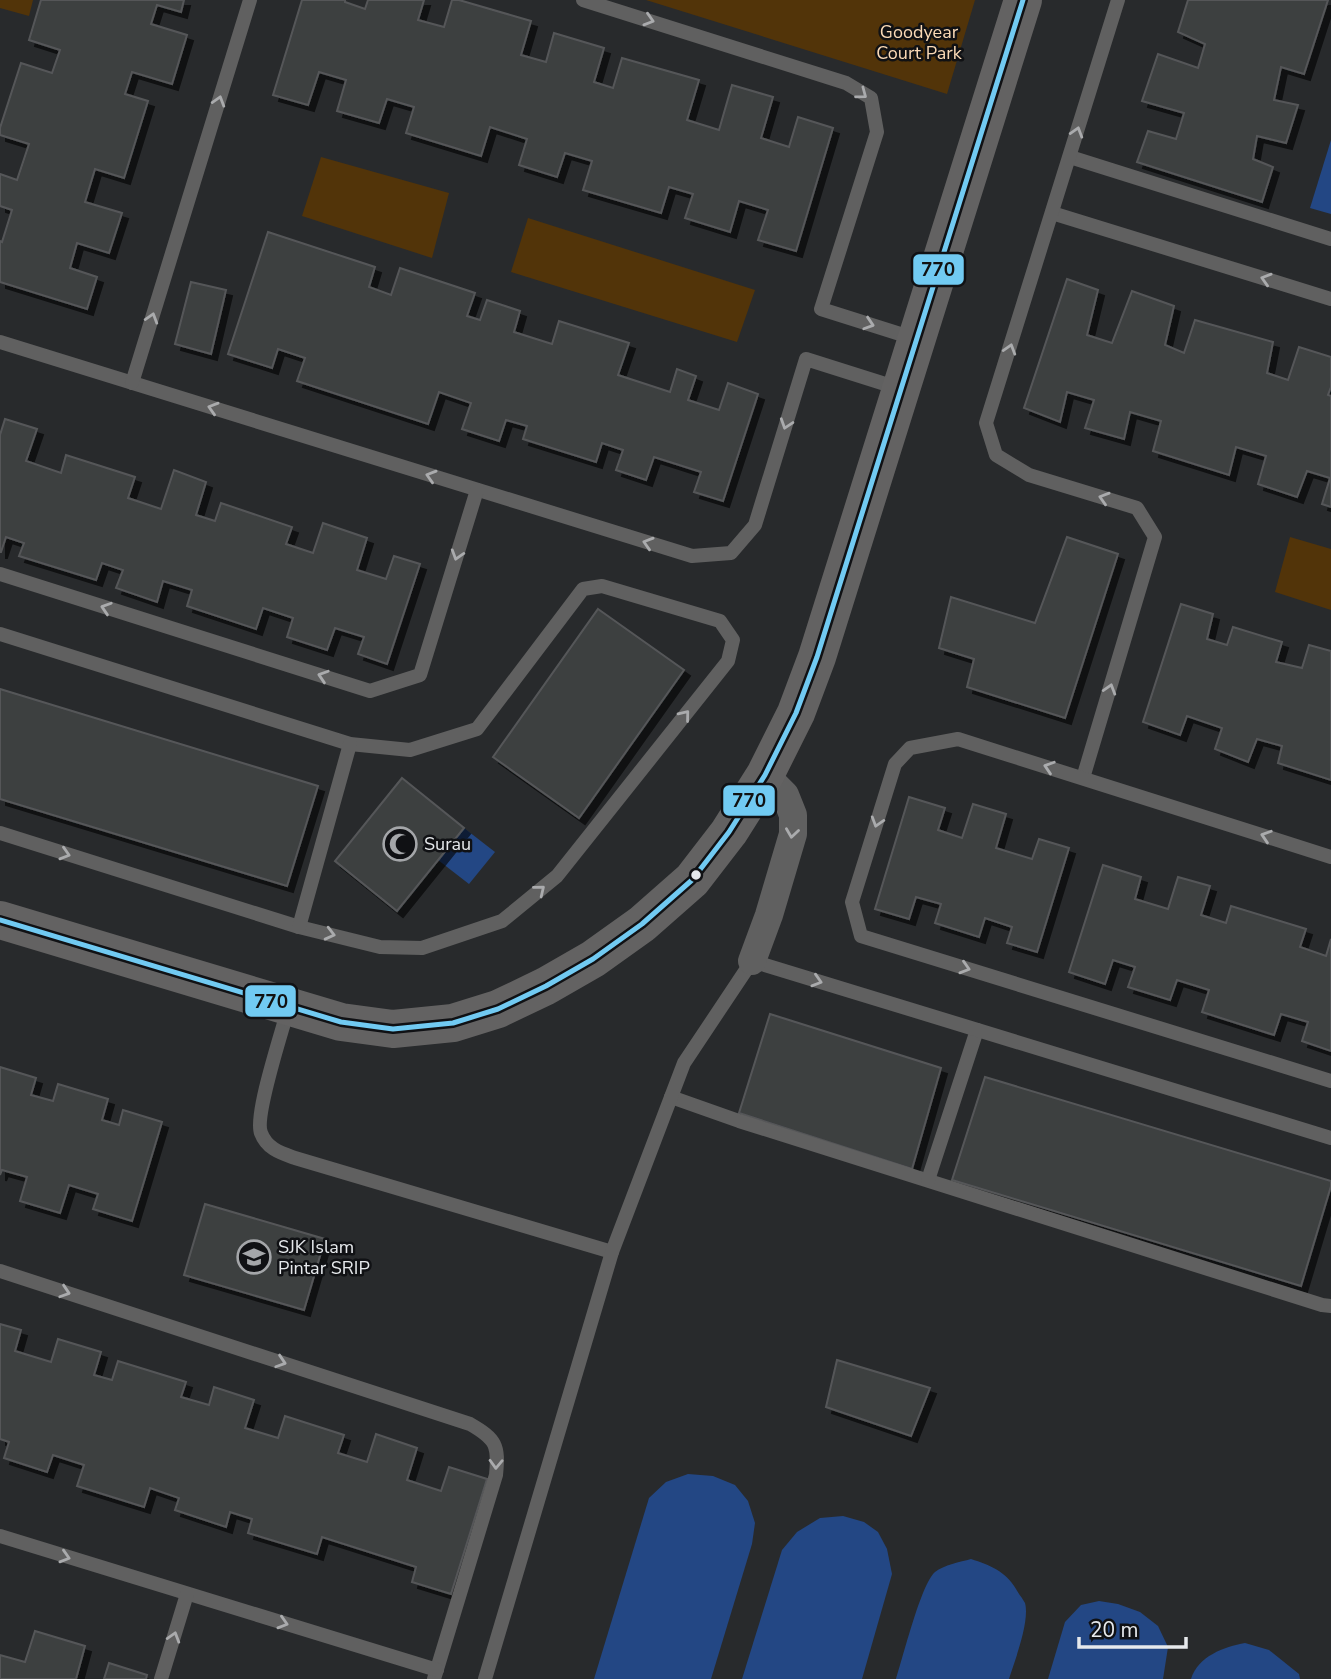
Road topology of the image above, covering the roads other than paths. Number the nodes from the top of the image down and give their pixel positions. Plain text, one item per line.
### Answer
1 (250, 0) edge
2 (583, 0) edge
3 (1023, 0) edge
4 (1118, 0) edge
5 (1069, 157) junction
6 (1052, 213) junction
7 (1331, 239) edge
8 (1331, 299) edge
9 (917, 340) junction
10 (0, 342) edge
11 (132, 383) junction
12 (902, 390) junction
13 (477, 490) junction
14 (0, 574) edge
15 (0, 634) edge
16 (350, 744) junction
17 (765, 775) junction
18 (1083, 778) junction
19 (0, 833) edge
20 (1331, 857) edge
21 (0, 920) edge
22 (299, 927) junction
23 (751, 961) junction
24 (289, 1006) junction
25 (977, 1030) junction
26 (1331, 1081) edge
27 (671, 1097) junction
28 (1331, 1138) edge
29 (929, 1180) junction
30 (612, 1252) junction
31 (0, 1271) edge
32 (1331, 1306) edge
33 (0, 1536) edge
34 (187, 1594) junction
35 (436, 1675) edge
36 (161, 1679) edge
37 (485, 1679) edge

11 -> 1 lane
2 -> 9 lane
3 - 9 street
5 -> 4 lane
5 - 6 lane
5 - 7 lane
8 -> 6 lane
18 -> 6 lane
9 - 12 street
10 - 11 lane
13 -> 11 lane
12 -> 13 lane
12 - 17 street
13 -> 14 lane
15 - 16 lane
16 - 22 lane
22 -> 16 lane
17 -> 23 street
17 - 24 street
20 -> 18 lane
18 -> 26 lane
19 -> 22 lane
21 - 24 street
23 -> 25 lane
23 - 27 lane
24 - 30 lane
25 - 28 lane
25 - 29 lane
27 - 29 lane
27 - 30 lane
29 - 32 lane
30 - 37 lane
31 -> 35 lane
33 -> 34 lane
34 -> 35 lane
36 -> 34 lane

